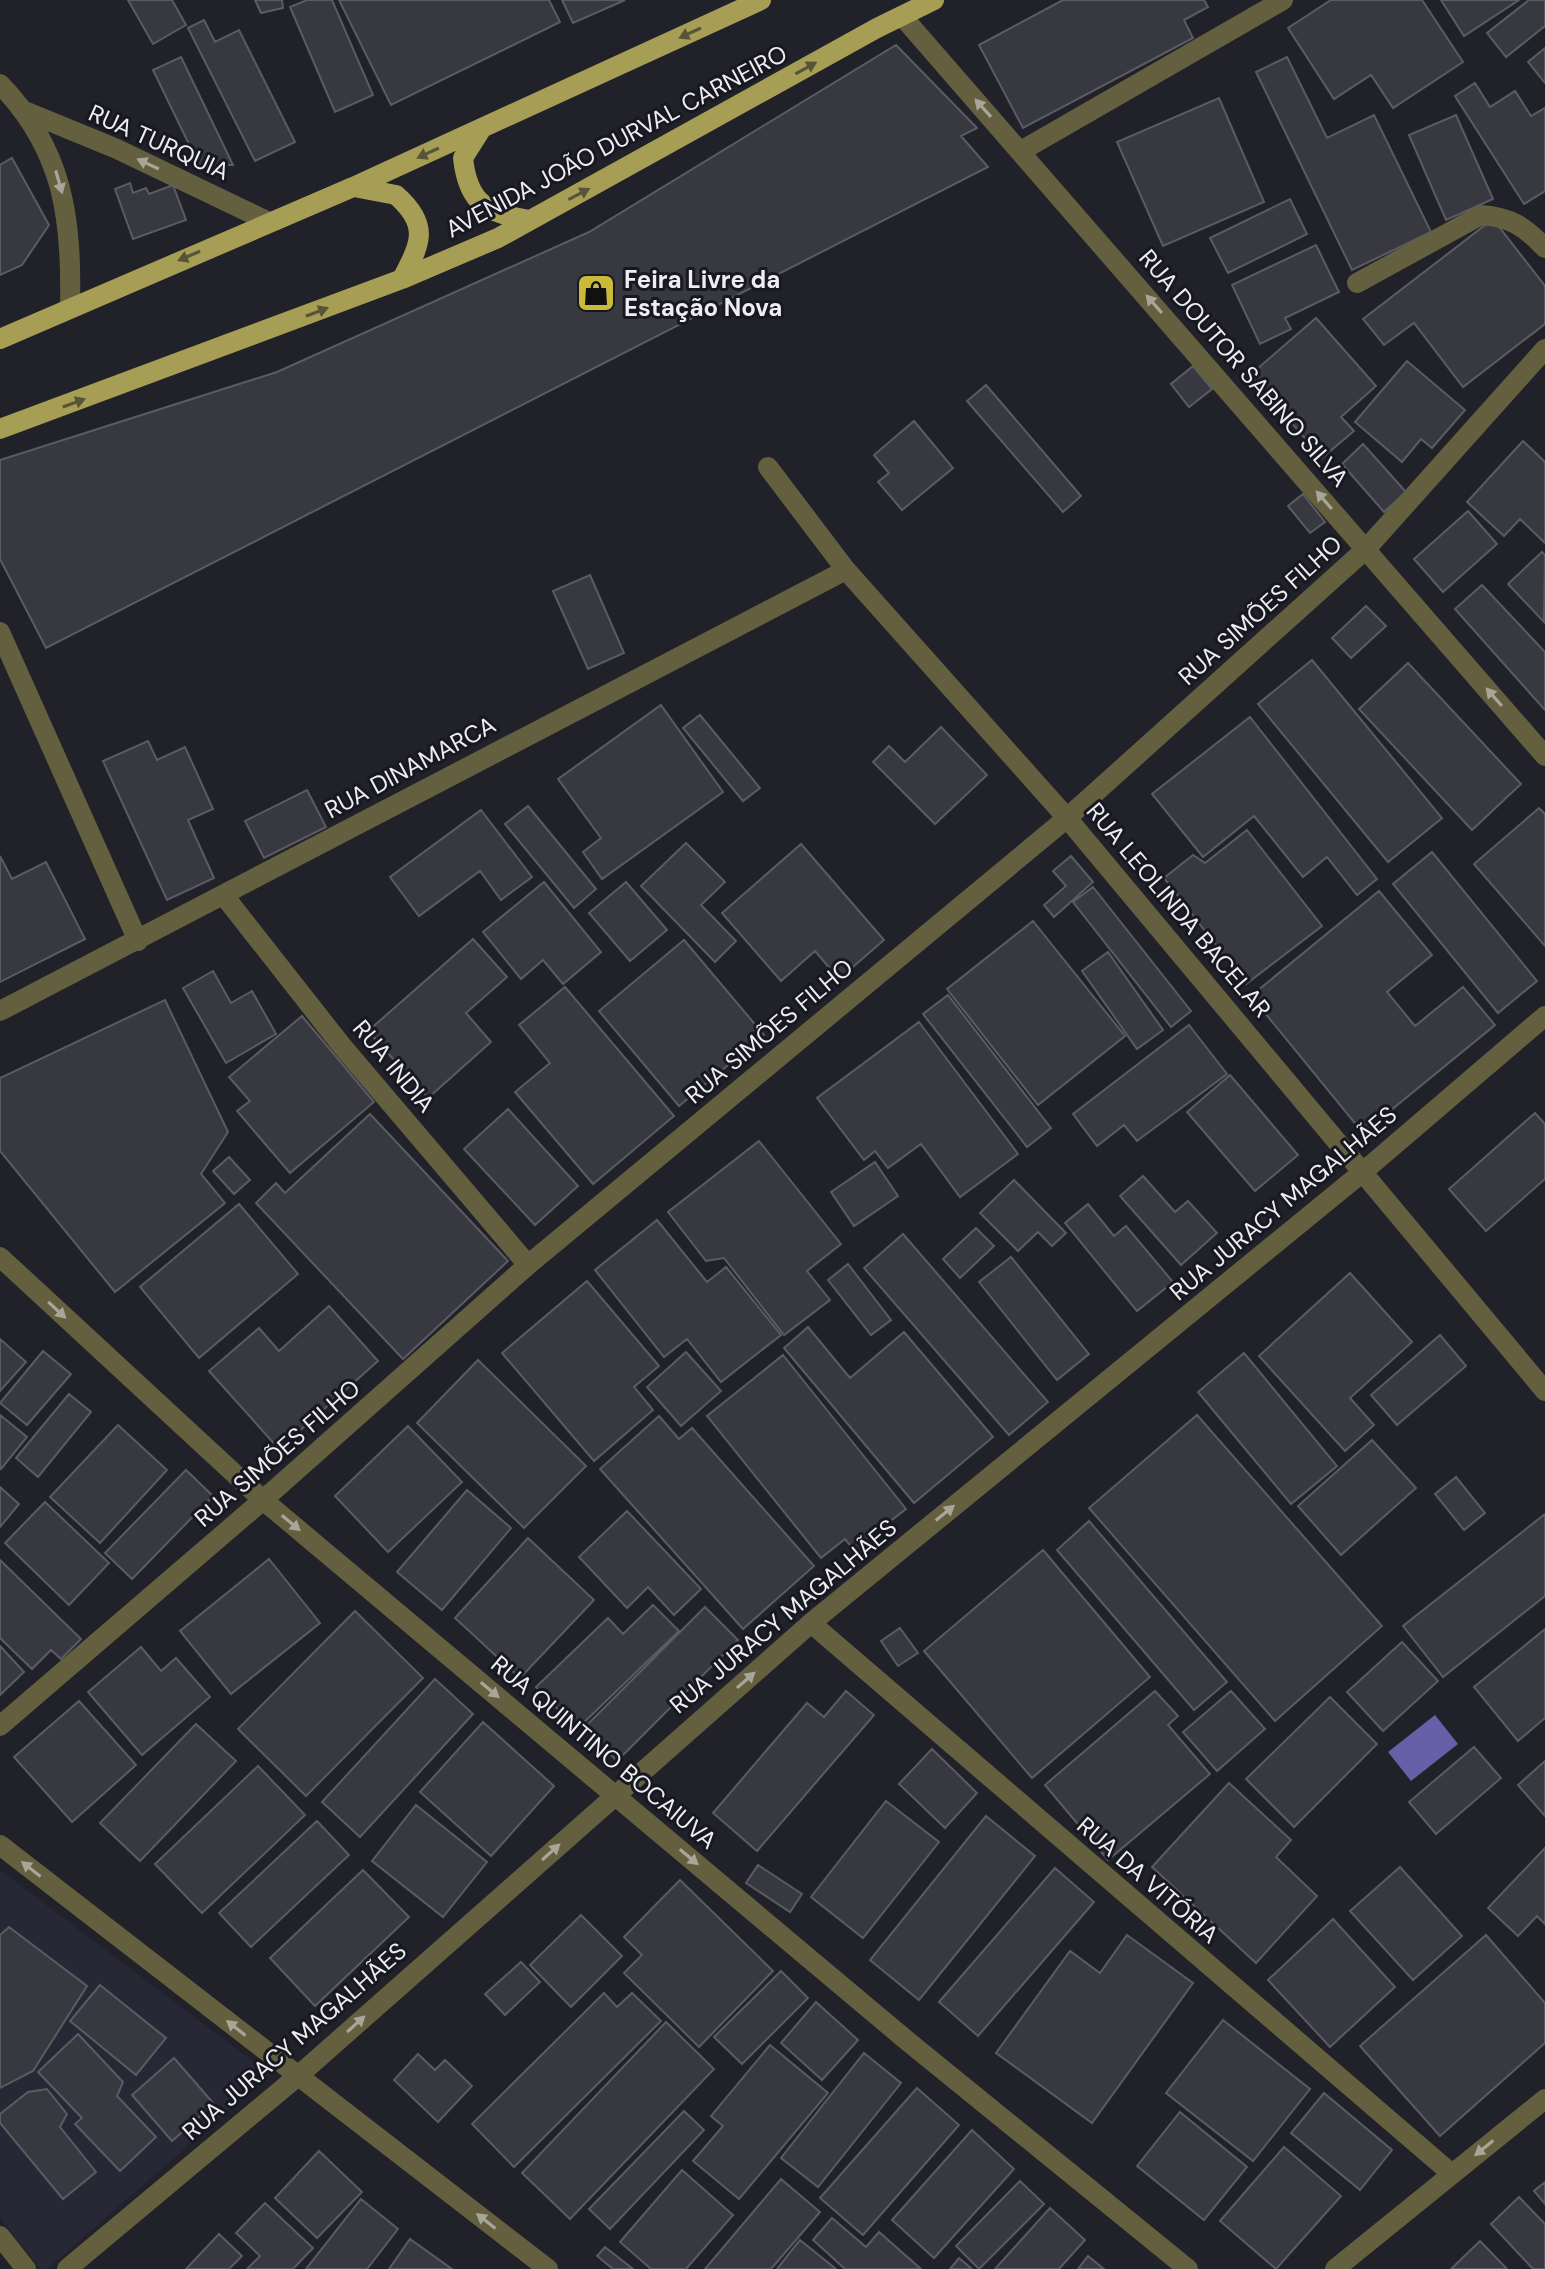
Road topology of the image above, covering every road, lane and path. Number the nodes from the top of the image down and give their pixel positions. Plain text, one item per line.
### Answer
1 (761, 0) edge
2 (934, 0) edge
3 (1283, 0) edge
4 (902, 16) junction
5 (0, 84) edge
6 (27, 112) junction
7 (482, 128) junction
8 (1021, 151) junction
9 (353, 187) junction
10 (530, 220) junction
11 (269, 222) junction
12 (1545, 248) edge
13 (402, 279) junction
14 (1357, 283) dead end
15 (70, 307) junction
16 (0, 339) edge
17 (1545, 349) edge
18 (0, 429) edge
19 (768, 467) dead end
20 (1366, 549) junction
21 (846, 570) junction
22 (0, 632) edge
23 (5, 658) edge
24 (1545, 756) edge
25 (1067, 818) junction
26 (225, 897) junction
27 (138, 941) junction
28 (0, 1011) edge
29 (1545, 1016) edge
30 (1364, 1171) junction
31 (0, 1257) edge
32 (528, 1265) junction
33 (1545, 1391) edge
34 (263, 1500) junction
35 (811, 1623) junction
36 (0, 1726) edge
37 (615, 1795) junction
38 (0, 1845) edge
39 (298, 2076) junction
40 (1545, 2099) edge
41 (1452, 2174) junction
42 (0, 2236) edge
43 (26, 2269) edge
44 (67, 2269) edge
45 (548, 2269) edge
46 (1188, 2269) edge
47 (1335, 2269) edge

1 -> 7 main road
2 - 4 main road, AVENIDA JOÃO DURVAL CARNEIRO
3 - 8 street
8 -> 4 street, RUA DOUTOR SABINO SILVA
10 -> 4 main road, AVENIDA JOÃO DURVAL CARNEIRO
5 - 6 street, RUA TURQUIA
11 -> 6 street, RUA TURQUIA
6 -> 15 street, RUA TURQUIA
7 -> 9 main road
7 - 10 main road
20 -> 8 street, RUA DOUTOR SABINO SILVA
9 - 11 main road
9 - 13 main road
10 - 13 main road, AVENIDA JOÃO DURVAL CARNEIRO
11 -> 15 main road
12 - 14 street
18 -> 13 main road, AVENIDA JOÃO DURVAL CARNEIRO
15 - 16 main road
17 - 20 street, RUA SIMÕES FILHO
19 - 21 street, RUA LEOLINDA BACELAR
24 -> 20 street, RUA DOUTOR SABINO SILVA
20 - 25 street, RUA SIMÕES FILHO
21 - 25 street, RUA LEOLINDA BACELAR
21 - 26 street, RUA DINAMARCA
22 - 23 street
23 - 27 street
25 - 30 street, RUA LEOLINDA BACELAR
25 - 32 street, RUA SIMÕES FILHO
26 - 27 street, RUA DINAMARCA
26 - 32 street, RUA INDIA
27 - 28 street, RUA DINAMARCA
29 - 30 street, RUA JURACY MAGALHÃES
30 - 33 street, RUA LEOLINDA BACELAR
35 -> 30 street, RUA JURACY MAGALHÃES
31 -> 34 street, RUA QUINTINO BOCAIUVA
32 - 34 street, RUA SIMÕES FILHO
34 - 36 street, RUA SIMÕES FILHO
34 -> 37 street, RUA QUINTINO BOCAIUVA
37 -> 35 street, RUA JURACY MAGALHÃES
35 - 41 street, RUA DA VITÓRIA
39 -> 37 street, RUA JURACY MAGALHÃES
37 -> 46 street, RUA QUINTINO BOCAIUVA
39 -> 38 street
39 - 44 street, RUA JURACY MAGALHÃES
45 -> 39 street
40 -> 41 street
41 - 47 street
42 - 43 street

